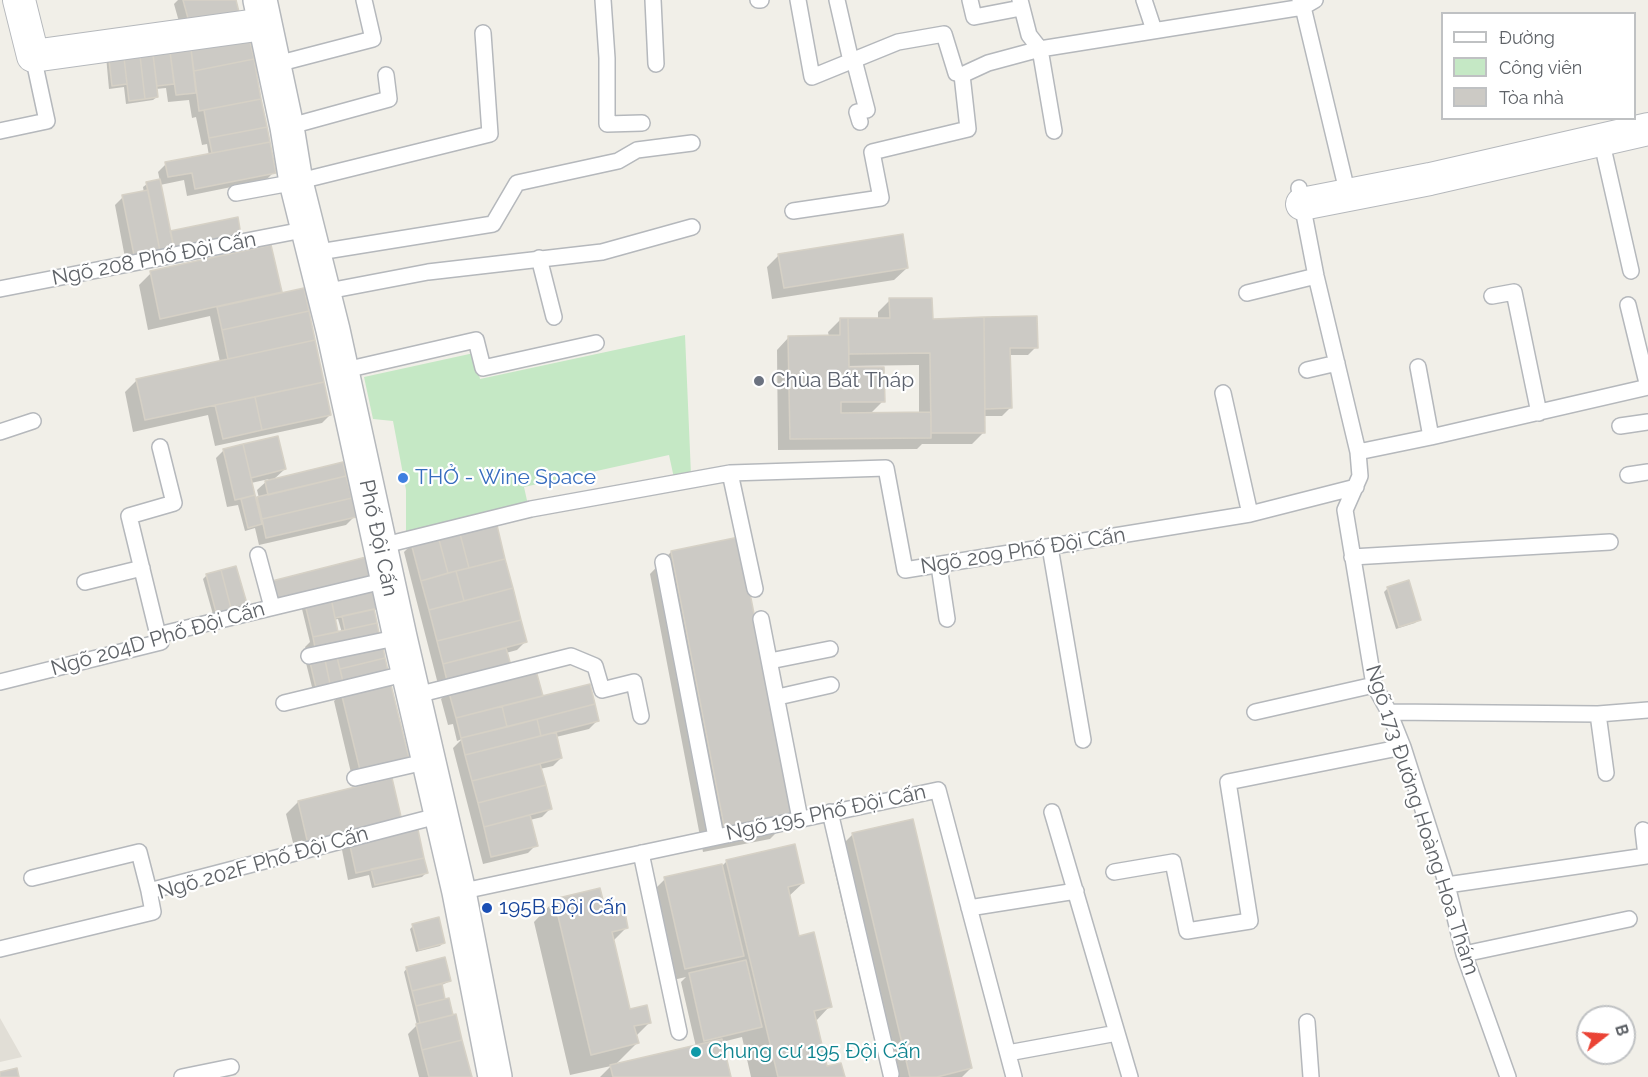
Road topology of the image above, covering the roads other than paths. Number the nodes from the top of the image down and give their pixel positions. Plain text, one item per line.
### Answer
1 (20, 0) edge
2 (364, 0) edge
3 (603, 0) edge
4 (653, 0) edge
5 (798, 0) edge
6 (837, 0) edge
7 (970, 0) edge
8 (1144, 0) edge
9 (1306, 2) edge
10 (1020, 4) edge
11 (262, 12) edge
12 (1154, 30) junction
13 (483, 33) dead end
14 (1040, 49) junction
15 (33, 56) junction
16 (852, 61) junction
17 (656, 64) dead end
18 (273, 65) junction
19 (386, 75) dead end
20 (962, 75) junction
21 (860, 122) dead end
22 (642, 123) dead end
23 (287, 127) junction
24 (1648, 129) edge
25 (0, 131) edge
26 (1054, 131) dead end
27 (1600, 140) junction
28 (692, 143) dead end
29 (296, 182) junction
30 (236, 193) dead end
31 (1348, 195) junction
32 (1300, 196) joint
33 (793, 211) dead end
34 (692, 227) dead end
35 (310, 241) junction
36 (539, 258) junction
37 (1631, 271) dead end
38 (1316, 276) junction
39 (0, 289) edge
40 (323, 292) junction
41 (1246, 293) dead end
42 (1492, 296) dead end
43 (1628, 305) dead end
44 (554, 317) dead end
45 (596, 343) dead end
46 (1337, 363) junction
47 (1418, 367) dead end
48 (1307, 370) dead end
49 (341, 371) junction
50 (1223, 393) dead end
51 (1539, 412) junction
52 (33, 421) dead end
53 (1648, 422) edge
54 (1620, 426) dead end
55 (0, 432) edge
56 (1431, 437) junction
57 (160, 447) dead end
58 (1358, 452) junction
59 (1648, 472) edge
60 (730, 473) junction
61 (1628, 475) dead end
62 (1356, 487) junction
63 (1250, 514) junction
64 (1610, 542) dead end
65 (381, 546) junction
66 (1050, 547) junction
67 (258, 555) dead end
68 (1352, 557) junction
69 (663, 561) dead end
70 (939, 566) junction
71 (142, 568) junction
72 (387, 580) junction
73 (85, 582) dead end
74 (755, 589) dead end
75 (272, 608) junction
76 (761, 619) dead end
77 (947, 619) dead end
78 (158, 635) junction
79 (400, 637) junction
80 (830, 649) dead end
81 (309, 656) dead end
82 (770, 661) junction
83 (0, 682) edge
84 (411, 685) junction
85 (831, 685) dead end
86 (1374, 685) junction
87 (778, 697) junction
88 (284, 703) dead end
89 (1648, 710) edge
90 (1255, 712) dead end
91 (1389, 712) junction
92 (1598, 714) junction
93 (641, 716) dead end
94 (1083, 740) dead end
95 (1403, 747) junction
96 (429, 761) junction
97 (1606, 773) dead end
98 (355, 778) dead end
99 (830, 812) junction
100 (1052, 812) dead end
101 (441, 814) junction
102 (800, 819) junction
103 (1643, 830) dead end
104 (716, 837) junction
105 (641, 853) junction
106 (1114, 872) dead end
107 (32, 878) dead end
108 (1446, 885) junction
109 (149, 891) junction
110 (1076, 891) junction
111 (459, 892) junction
112 (969, 908) junction
113 (1629, 920) dead end
114 (0, 949) edge
115 (1464, 954) junction
116 (1307, 1022) dead end
117 (680, 1032) dead end
118 (1117, 1033) junction
119 (1008, 1053) junction
120 (231, 1067) dead end
121 (891, 1074) dead end
122 (182, 1077) edge
123 (495, 1077) edge
124 (1014, 1077) edge
125 (1130, 1077) edge
126 (1311, 1077) edge
127 (1508, 1077) edge

1 - 15 street
2 - 18 lane
3 - 22 lane
4 - 17 lane
5 - 16 lane
6 - 16 lane
7 - 10 lane
8 - 12 lane
9 - 12 lane
9 - 31 lane
10 - 14 lane
11 - 15 street
11 - 18 street, Phố Đội Cấn
12 - 14 lane
13 - 29 lane
14 - 20 lane
14 - 26 lane
15 - 25 lane
16 - 20 lane
16 - 21 lane
18 - 23 street, Phố Đội Cấn
19 - 23 lane
20 - 33 lane
23 - 29 street, Phố Đội Cấn
24 - 27 street, Ngõ 173 Đường Hoàng Hoa Thám
27 - 31 street, Ngõ 173 Đường Hoàng Hoa Thám
27 - 37 lane
28 - 35 lane, Ngõ 208 Phố Đội Cấn
29 - 30 lane
29 - 35 street, Phố Đội Cấn
31 - 32 street, Ngõ 173 Đường Hoàng Hoa Thám
32 - 38 lane, Ngõ 173 Đường Hoàng Hoa Thám
34 - 36 lane
35 - 39 lane, Ngõ 208 Phố Đội Cấn
35 - 40 street, Phố Đội Cấn
36 - 40 lane
36 - 44 lane
38 - 41 lane
38 - 46 lane, Ngõ 173 Đường Hoàng Hoa Thám
40 - 49 street, Phố Đội Cấn
42 - 51 lane
43 - 51 lane
45 - 49 lane
46 - 48 lane
46 - 58 lane, Ngõ 173 Đường Hoàng Hoa Thám
47 - 56 lane
49 - 65 street, Phố Đội Cấn
50 - 63 lane
51 - 56 lane
52 - 55 lane
53 - 54 lane
56 - 58 lane
57 - 71 lane
58 - 62 lane, Ngõ 173 Đường Hoàng Hoa Thám
59 - 61 lane
60 - 65 lane, Ngõ 209 Phố Đội Cấn
60 - 70 lane, Ngõ 209 Phố Đội Cấn
60 - 74 lane
62 - 63 lane, Ngõ 209 Phố Đội Cấn
62 - 68 lane, Ngõ 173 Đường Hoàng Hoa Thám
63 - 66 lane, Ngõ 209 Phố Đội Cấn
64 - 68 lane
65 - 72 street, Phố Đội Cấn
66 - 70 lane, Ngõ 209 Phố Đội Cấn
66 - 94 lane
67 - 75 lane
68 - 86 lane, Ngõ 173 Đường Hoàng Hoa Thám
69 - 104 lane
70 - 77 lane
71 - 73 lane
71 - 78 lane
72 - 75 lane, Ngõ 204D Phố Đội Cấn
72 - 79 street, Phố Đội Cấn
75 - 78 lane, Ngõ 204D Phố Đội Cấn
76 - 82 lane
78 - 83 lane, Ngõ 204D Phố Đội Cấn
79 - 81 lane
79 - 84 street, Phố Đội Cấn
80 - 82 lane
82 - 87 lane
84 - 88 lane
84 - 93 lane
84 - 96 street, Phố Đội Cấn
85 - 87 lane
86 - 90 lane
86 - 91 lane, Ngõ 173 Đường Hoàng Hoa Thám
87 - 102 lane
89 - 92 lane
91 - 92 lane
91 - 95 lane, Ngõ 173 Đường Hoàng Hoa Thám
92 - 97 lane
95 - 106 lane
95 - 108 lane, Ngõ 173 Đường Hoàng Hoa Thám
96 - 98 lane
96 - 101 street, Phố Đội Cấn
99 - 102 lane, Ngõ 195 Phố Đội Cấn
99 - 112 lane, Ngõ 195 Phố Đội Cấn
99 - 121 lane
100 - 110 lane
101 - 109 lane, Ngõ 202F Phố Đội Cấn
101 - 111 street, Phố Đội Cấn
102 - 104 lane, Ngõ 195 Phố Đội Cấn
103 - 108 lane
104 - 105 lane, Ngõ 195 Phố Đội Cấn
105 - 111 lane, Ngõ 195 Phố Đội Cấn
105 - 117 lane
107 - 109 lane
108 - 115 lane, Ngõ 173 Đường Hoàng Hoa Thám
109 - 114 lane, Ngõ 202F Phố Đội Cấn
110 - 112 lane
110 - 118 lane
111 - 123 street, Phố Đội Cấn
112 - 119 lane, Ngõ 195 Phố Đội Cấn
113 - 115 lane
115 - 127 lane, Ngõ 173 Đường Hoàng Hoa Thám
116 - 126 lane
118 - 119 lane
118 - 125 lane
119 - 124 lane, Ngõ 195 Phố Đội Cấn
120 - 122 lane

